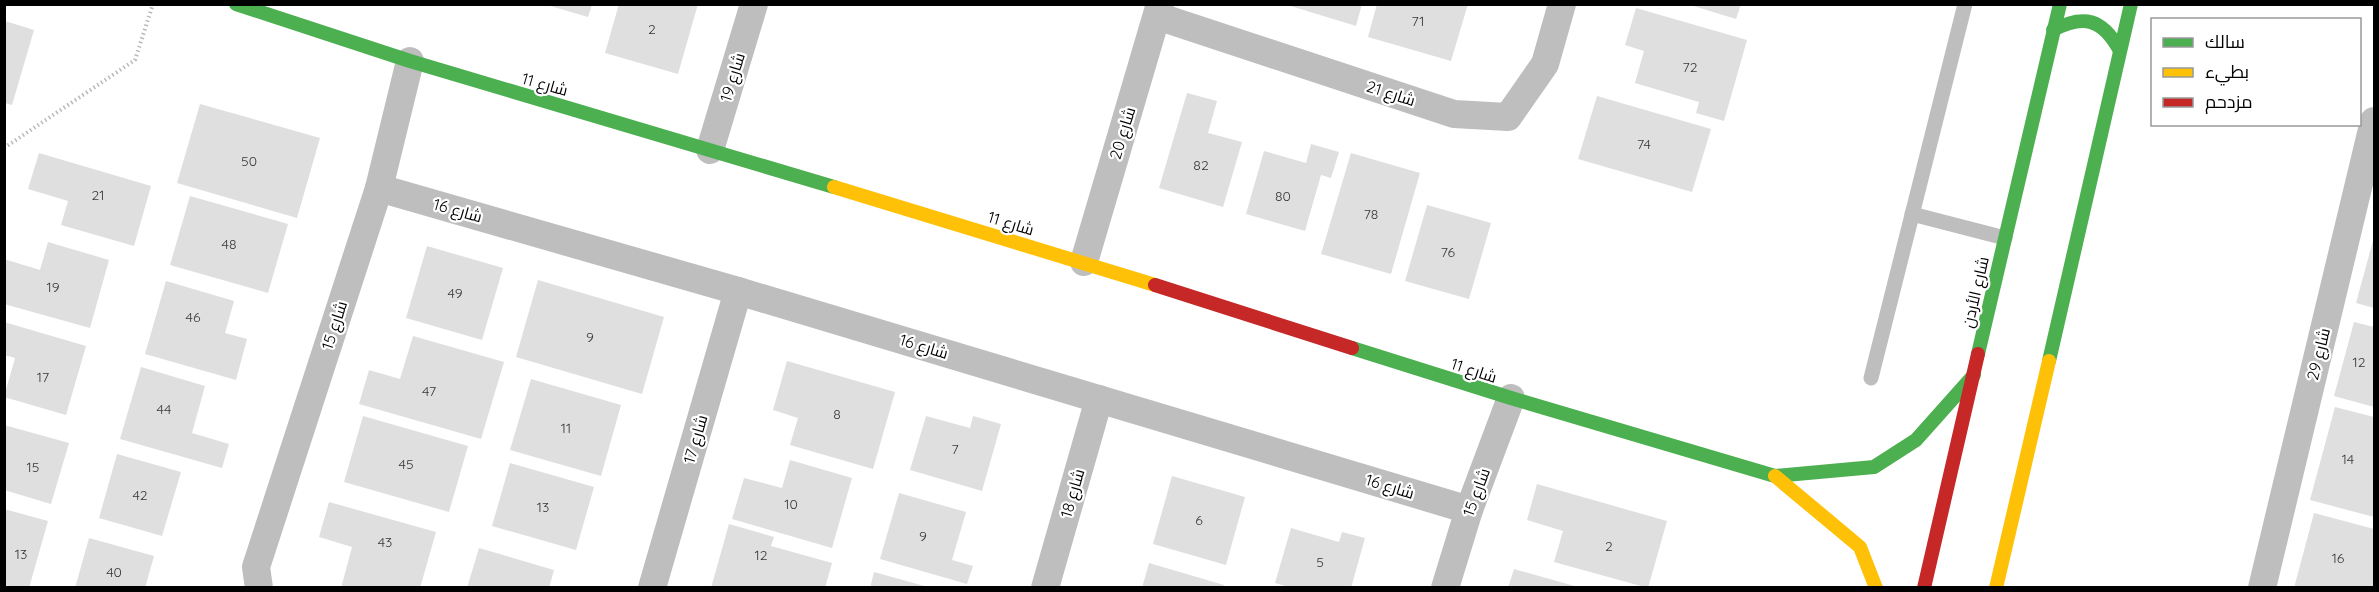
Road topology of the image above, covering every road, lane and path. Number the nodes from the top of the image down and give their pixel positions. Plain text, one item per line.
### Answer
1 (153, 4) edge
2 (236, 4) edge
3 (754, 4) edge
4 (1562, 4) edge
5 (1965, 4) edge
6 (2060, 4) edge
7 (2131, 4) edge
8 (1158, 10) edge
9 (2053, 30) junction
10 (2120, 49) junction
11 (410, 61) junction
12 (2374, 121) edge
13 (4, 148) edge
14 (710, 150) junction
15 (379, 188) junction
16 (1912, 214) junction
17 (2005, 238) junction
18 (1084, 262) junction
19 (738, 291) junction
20 (1974, 375) junction
21 (1871, 378) dead end
22 (1510, 398) junction
23 (1099, 399) junction
24 (1775, 476) junction
25 (1468, 510) junction
26 (259, 588) edge
27 (651, 588) edge
28 (1045, 588) edge
29 (1445, 588) edge
30 (1876, 588) edge
31 (1924, 588) edge
32 (1996, 588) edge
33 (2262, 588) edge

1 - 13 path
2 - 11 street, شارع 11
3 - 14 street, شارع 19
4 - 8 street, شارع 21
5 - 16 lane
6 - 9 street, شارع الأردن
7 - 10 street
8 - 18 street, شارع 20
9 - 10 street
9 - 17 street, شارع الأردن
10 - 32 street
11 - 14 street, شارع 11
11 - 15 street, شارع 15
12 - 33 street, شارع 29
14 - 18 street, شارع 11
15 - 19 street, شارع 16
15 - 26 street, شارع 15
16 - 17 lane
16 - 21 lane
17 - 20 street, شارع الأردن
18 - 22 street, شارع 11
19 - 23 street, شارع 16
19 - 27 street, شارع 17
20 - 24 street, شارع 11
20 - 31 street, شارع الأردن
22 - 24 street, شارع 11
22 - 25 street, شارع 15
23 - 25 street, شارع 16
23 - 28 street, شارع 18
24 - 30 street, شارع 11
25 - 29 street, شارع 15

